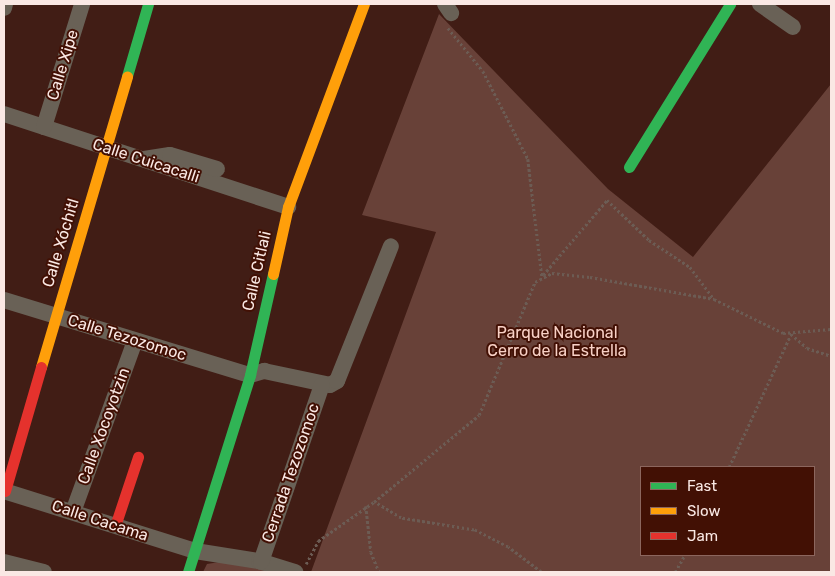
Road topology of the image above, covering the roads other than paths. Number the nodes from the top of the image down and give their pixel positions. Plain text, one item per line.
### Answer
1 (6, 4) edge
2 (82, 4) edge
3 (148, 4) edge
4 (364, 4) edge
5 (730, 4) edge
6 (760, 4) edge
7 (4, 8) edge
8 (793, 27) dead end
9 (4, 114) edge
10 (44, 127) junction
11 (106, 148) junction
12 (138, 160) junction
13 (629, 167) dead end
14 (217, 169) dead end
15 (288, 207) junction
16 (391, 246) dead end
17 (4, 300) edge
18 (56, 317) junction
19 (135, 341) junction
20 (250, 375) junction
21 (322, 385) junction
22 (138, 457) dead end
23 (4, 491) edge
24 (72, 512) junction
25 (115, 526) junction
26 (195, 551) junction
27 (4, 562) edge
28 (261, 562) junction
29 (44, 572) edge
30 (188, 572) edge
31 (295, 572) edge

1 - 7 street
2 - 10 street, Calle Xipe
3 - 11 street, Calle Xóchitl
4 - 15 street, Calle Citlali
5 - 13 street
6 - 8 street
9 - 10 street, Calle Cuicacalli
10 - 11 street, Calle Cuicacalli
11 - 12 street, Calle Cuicacalli
11 - 18 street, Calle Xóchitl
12 - 14 street
12 - 15 street, Calle Cuicacalli
15 - 20 street, Calle Citlali
16 - 21 street, Cerrada Tezozomoc
17 - 18 street, Calle Tezozomoc
18 - 19 street, Calle Tezozomoc
18 - 23 street, Calle Xóchitl
19 - 20 street, Calle Tezozomoc
19 - 24 street, Calle Xocoyotzin
20 - 21 street, Cerrada Tezozomoc
20 - 26 street, Calle Citlali
21 - 28 street, Cerrada Tezozomoc
22 - 25 street
23 - 24 street, Calle Cacama
24 - 25 street, Calle Cacama
25 - 26 street, Calle Cacama
26 - 28 street, Calle Cacama
26 - 30 street, Calle Citlali
27 - 29 street
28 - 31 street, Calle Cacama

